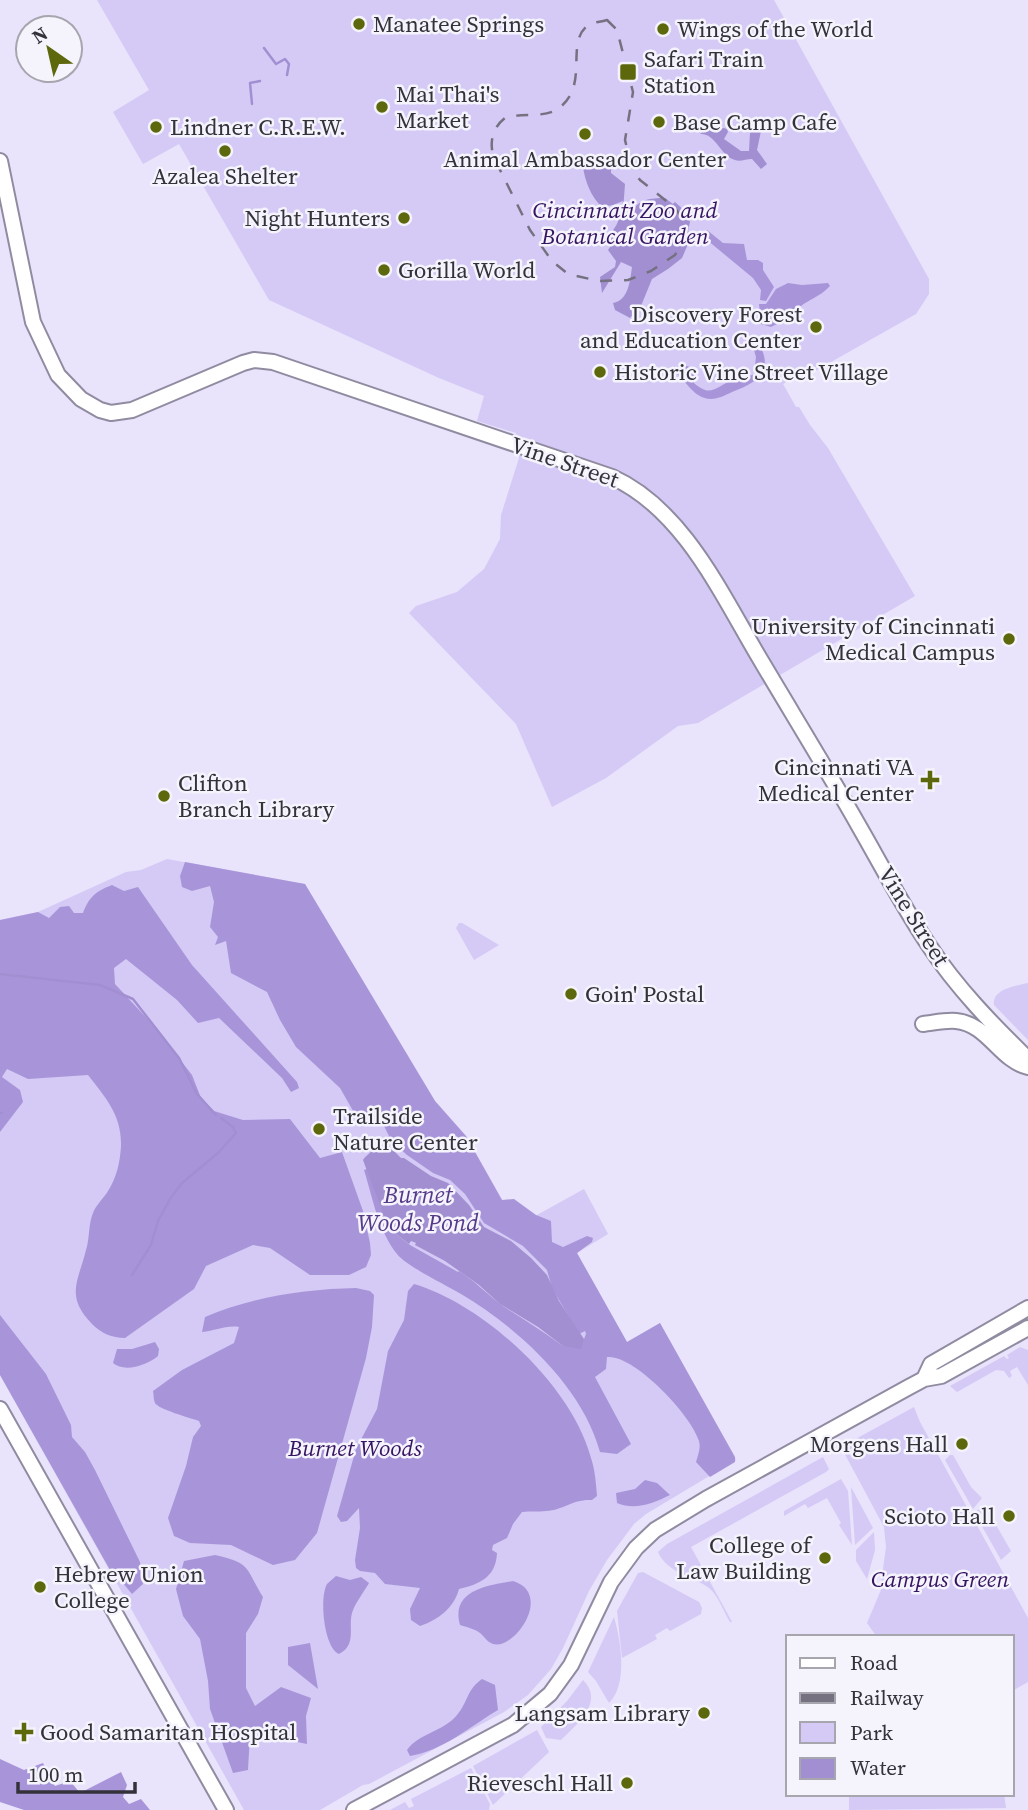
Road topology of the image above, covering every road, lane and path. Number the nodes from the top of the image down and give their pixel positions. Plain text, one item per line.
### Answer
1 (0, 160) edge
2 (923, 1024) dead end
3 (1028, 1059) edge
4 (1028, 1067) edge
5 (1028, 1308) edge
6 (1028, 1328) edge
7 (1028, 1334) edge
8 (1002, 1341) junction
9 (923, 1379) junction
10 (0, 1409) edge
11 (226, 1810) edge
12 (354, 1810) edge

1 - 3 main road, Vine Street
2 - 4 main road
5 - 9 main road
6 - 8 main road
7 - 8 main road
8 - 9 main road
9 - 12 main road
10 - 11 main road

